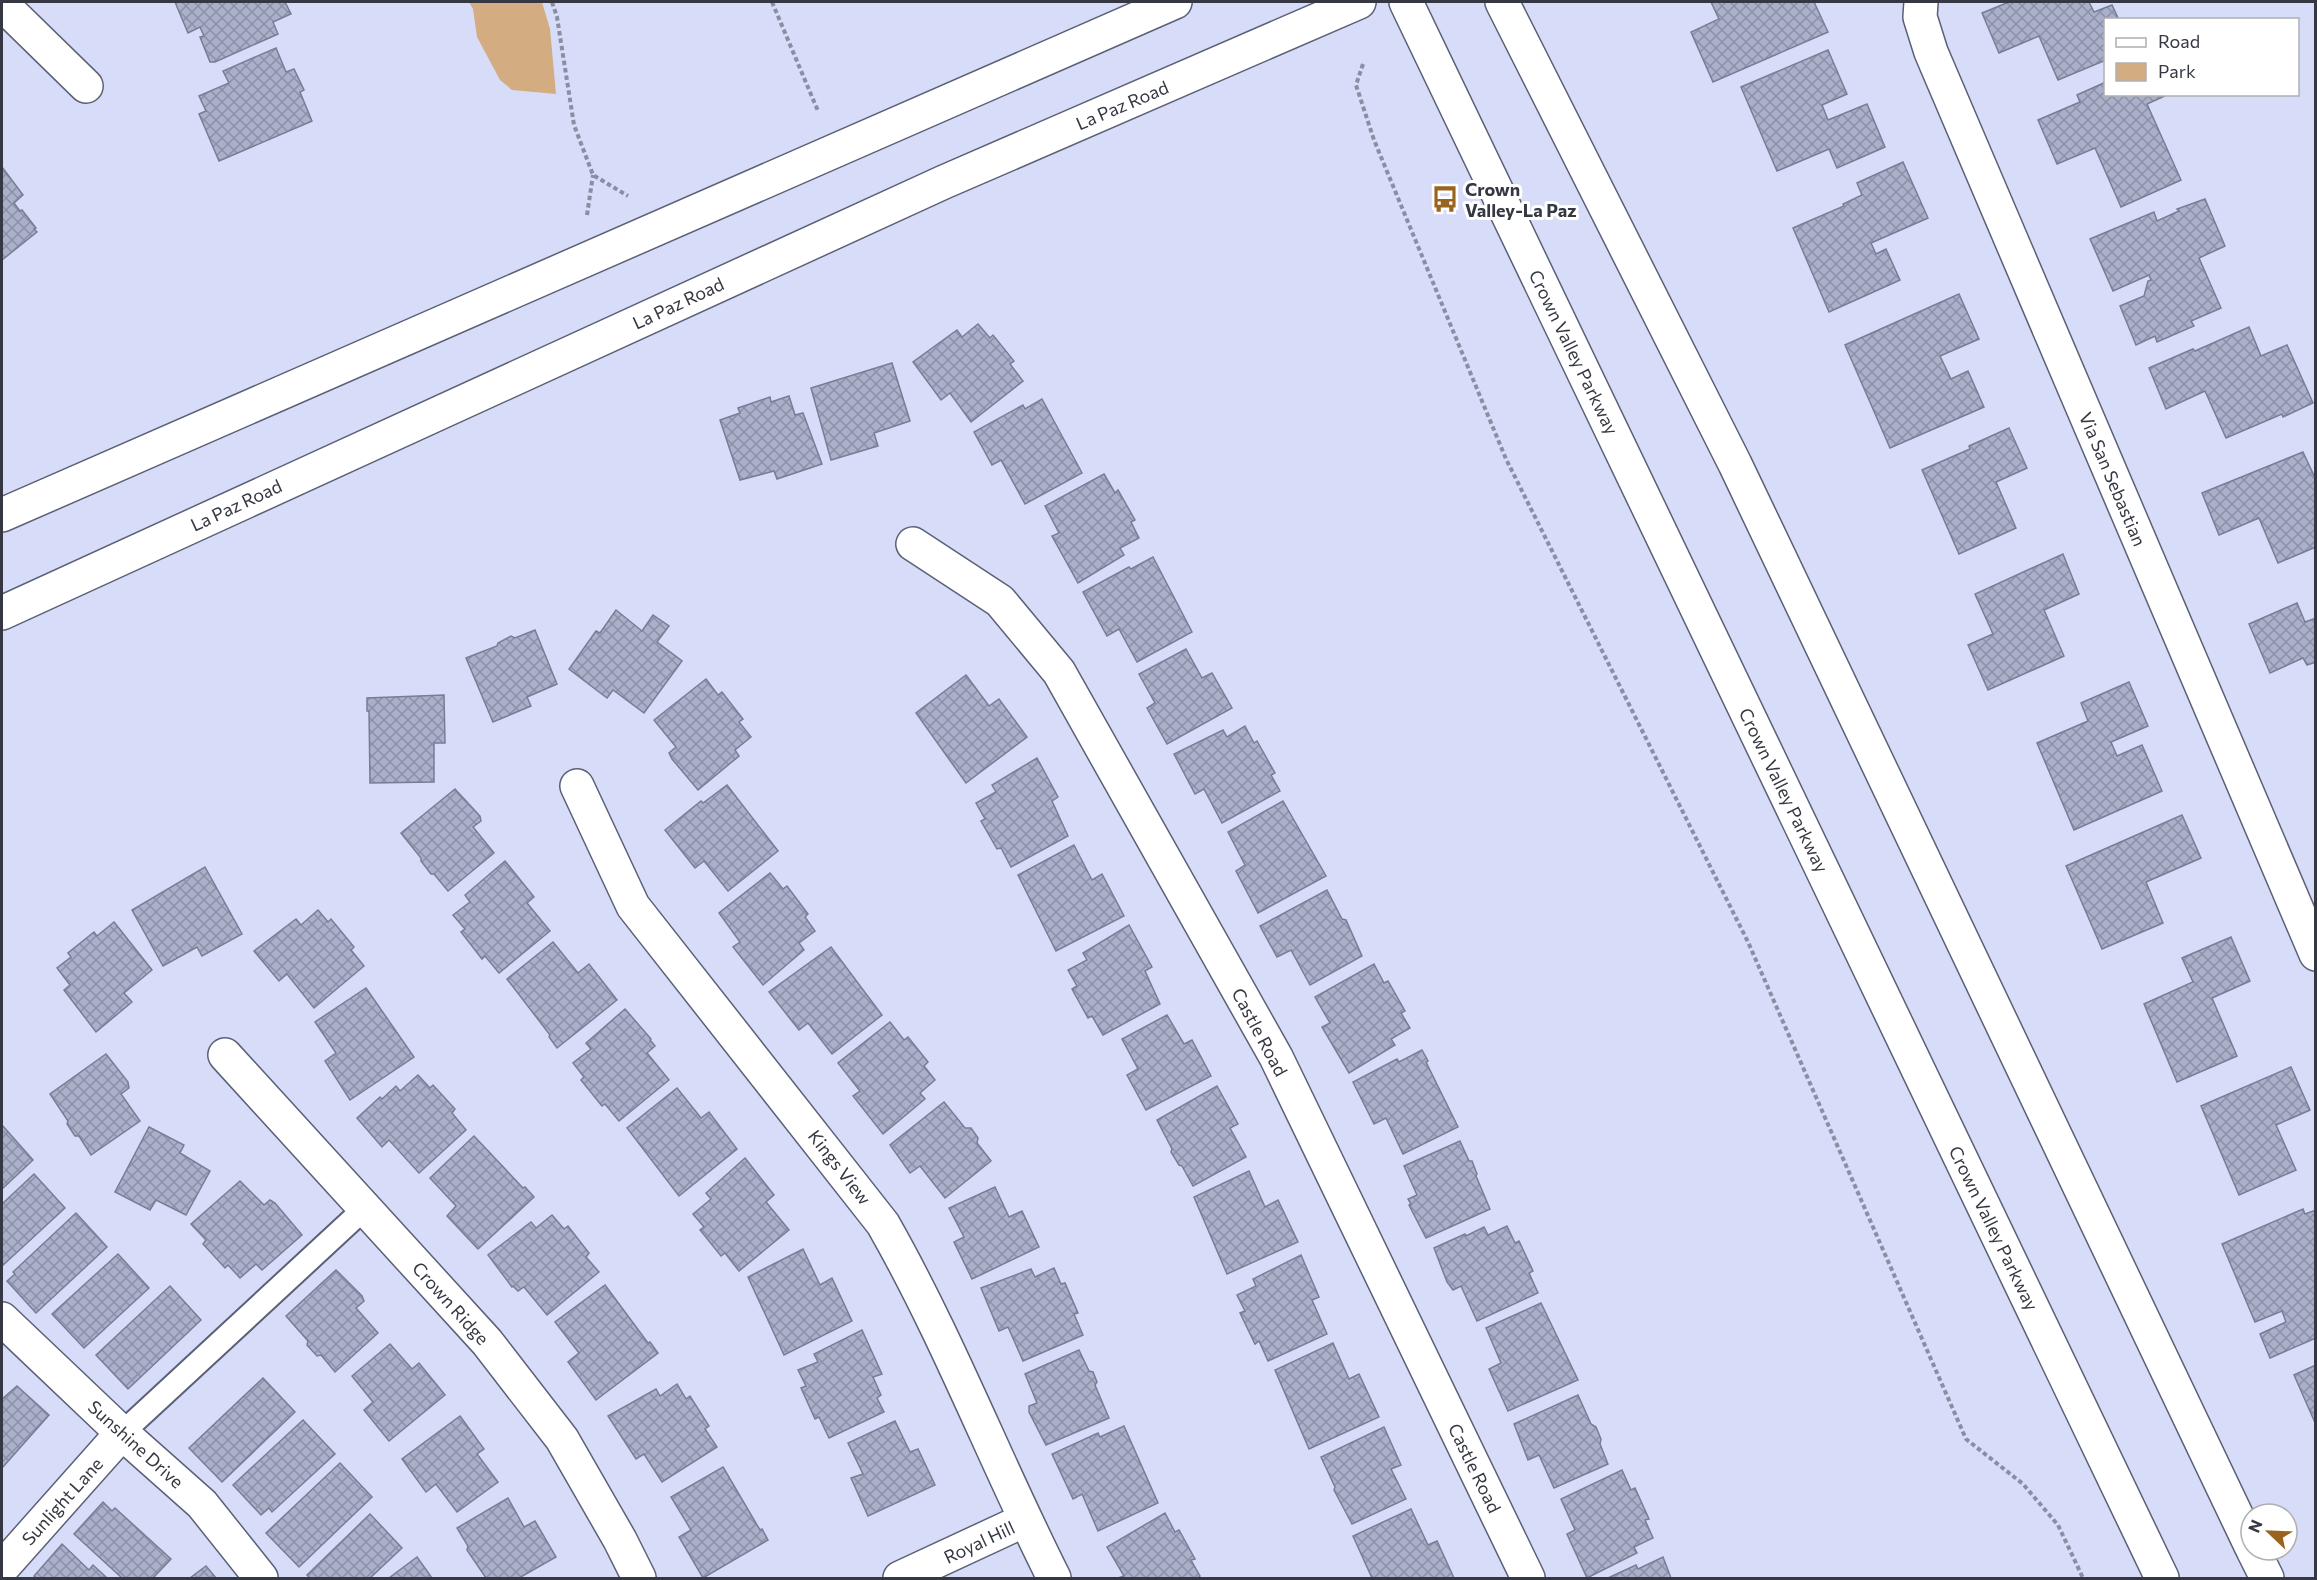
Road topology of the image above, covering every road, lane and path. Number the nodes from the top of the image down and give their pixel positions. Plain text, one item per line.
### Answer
1 (552, 2) edge
2 (772, 2) edge
3 (1175, 2) edge
4 (1359, 2) edge
5 (1406, 2) edge
6 (1503, 2) edge
7 (1921, 2) edge
8 (2, 4) edge
9 (1363, 64) dead end
10 (86, 86) dead end
11 (819, 111) dead end
12 (593, 175) junction
13 (628, 196) dead end
14 (587, 215) dead end
15 (2, 515) edge
16 (913, 544) dead end
17 (2, 613) edge
18 (577, 786) dead end
19 (2316, 954) edge
20 (225, 1055) dead end
21 (365, 1208) junction
22 (2, 1318) edge
23 (122, 1433) junction
24 (1025, 1520) junction
25 (2239, 1521) edge
26 (2259, 1562) edge
27 (2, 1568) edge
28 (261, 1578) edge
29 (639, 1578) edge
30 (900, 1578) edge
31 (1054, 1578) edge
32 (1528, 1578) edge
33 (2083, 1578) edge
34 (2162, 1578) edge
35 (2267, 1578) edge

1 - 12 path
2 - 11 path
3 - 15 main road
4 - 17 main road, La Paz Road
5 - 34 main road, Crown Valley Parkway
6 - 25 main road
7 - 19 main road, Via San Sebastian
8 - 10 main road
9 - 33 path
12 - 13 path
12 - 14 path
16 - 32 main road, Castle Road
18 - 24 main road, Kings View
20 - 21 main road, Crown Ridge
21 - 23 lane
21 - 29 main road, Crown Ridge
22 - 23 main road, Sunshine Drive
23 - 27 main road, Sunlight Lane
23 - 28 main road, Sunshine Drive
24 - 30 main road, Royal Hill
24 - 31 main road, Kings View
26 - 35 main road

